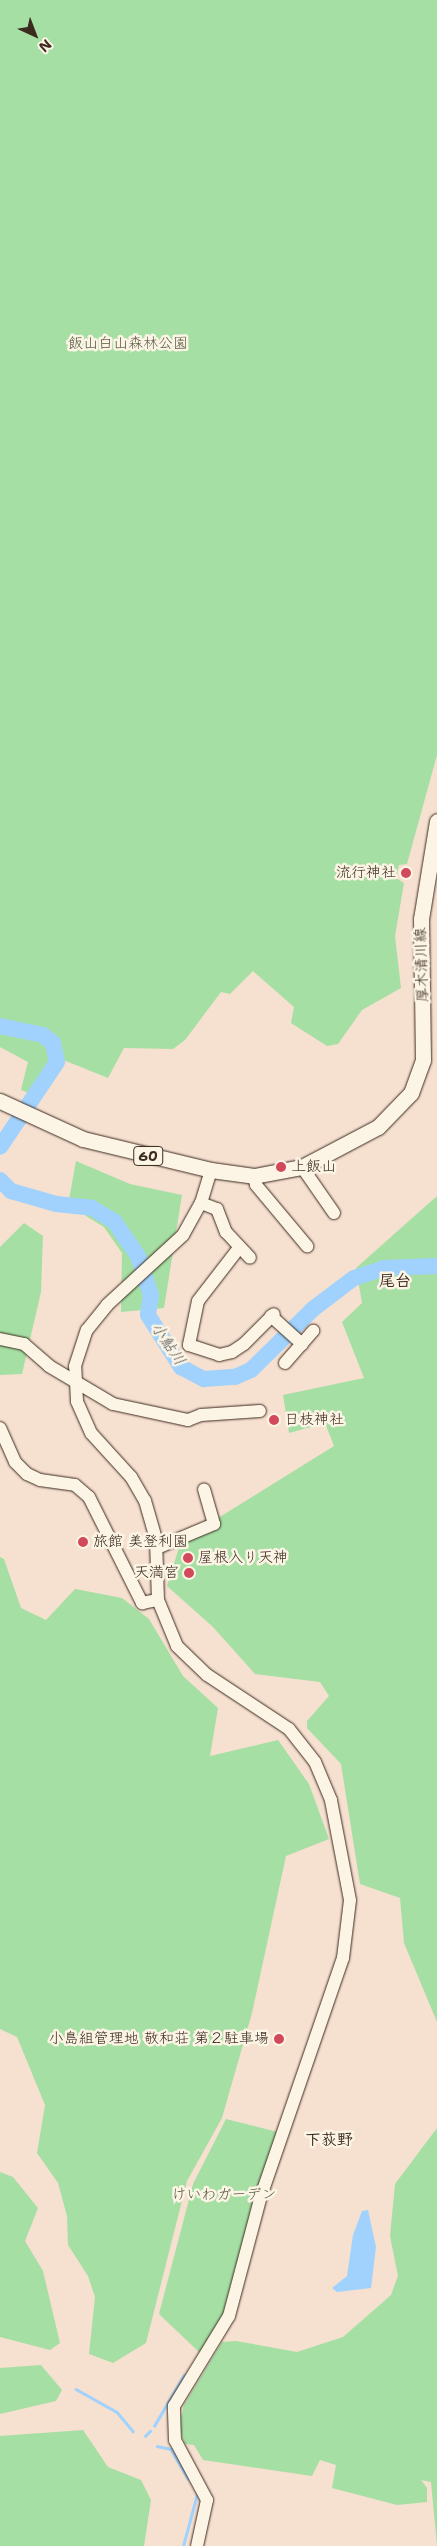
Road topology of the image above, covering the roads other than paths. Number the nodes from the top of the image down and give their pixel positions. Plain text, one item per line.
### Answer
1 (437, 822) edge
2 (3, 1102) edge
3 (302, 1167) junction
4 (211, 1170) junction
5 (259, 1176) junction
6 (201, 1202) junction
7 (334, 1212) dead end
8 (307, 1246) dead end
9 (239, 1248) junction
10 (250, 1258) dead end
11 (0, 1331) edge
12 (313, 1331) dead end
13 (0, 1338) edge
14 (301, 1343) junction
15 (285, 1363) dead end
16 (74, 1382) junction
17 (260, 1411) dead end
18 (0, 1428) edge
19 (204, 1489) dead end
20 (157, 1548) junction
21 (158, 1600) junction
22 (197, 2546) edge

1 - 3 main road, 厚木清川線 / 60
2 - 4 main road, 60
3 - 5 main road, 60
3 - 7 street
4 - 5 main road, 60
4 - 6 street
5 - 8 street
6 - 9 street
6 - 16 street
9 - 10 street
9 - 14 street
11 - 13 street
12 - 14 street
13 - 16 street
14 - 15 street
16 - 17 street
16 - 20 street
18 - 21 street
19 - 20 street
20 - 21 street
21 - 22 street

